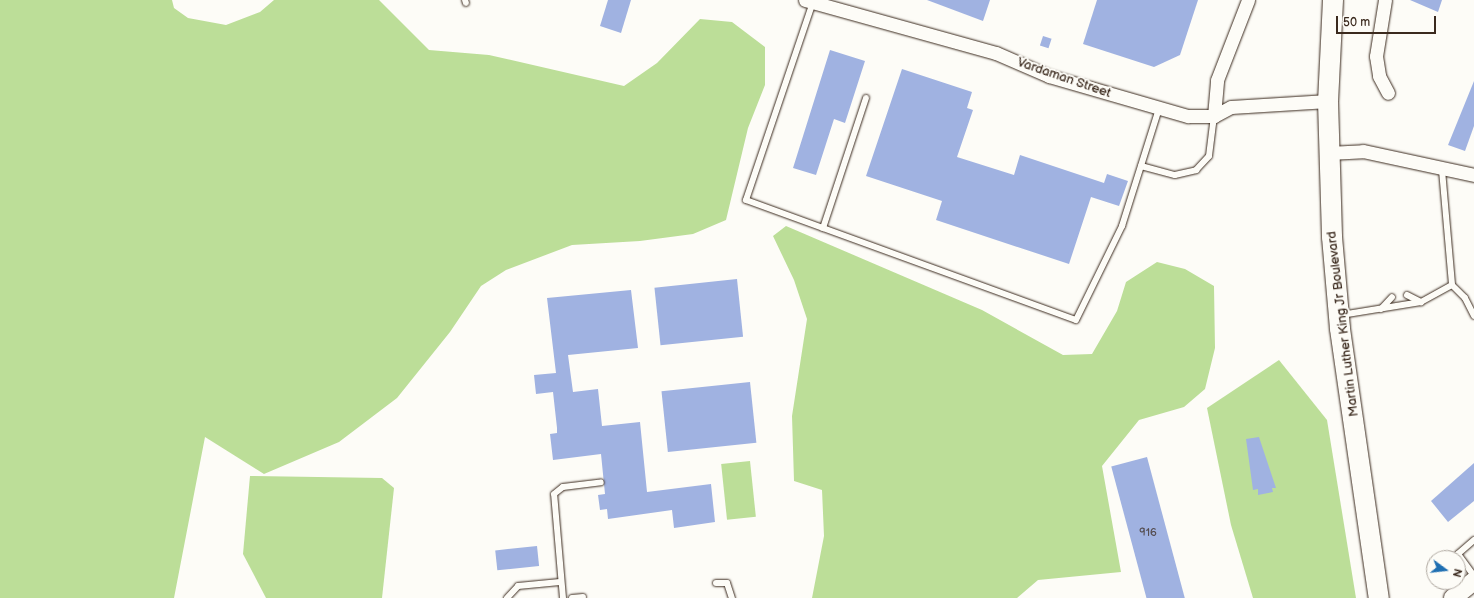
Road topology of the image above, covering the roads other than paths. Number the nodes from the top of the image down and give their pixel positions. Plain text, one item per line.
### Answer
1 (1248, 0) edge
2 (1333, 0) edge
3 (1385, 0) edge
4 (808, 1) edge
5 (1388, 93) dead end
6 (866, 98) dead end
7 (1328, 101) junction
8 (1159, 109) junction
9 (1214, 116) junction
10 (1328, 153) junction
11 (1141, 166) junction
12 (1442, 170) junction
13 (1474, 175) edge
14 (823, 228) junction
15 (1452, 285) junction
16 (1407, 295) dead end
17 (1392, 297) dead end
18 (1421, 302) junction
19 (1381, 309) junction
20 (1339, 315) junction
21 (1474, 316) edge
22 (601, 482) dead end
23 (1474, 540) edge
24 (1474, 576) edge
25 (560, 582) junction
26 (1474, 582) edge
27 (716, 583) dead end
28 (583, 597) dead end
29 (507, 598) edge
30 (563, 598) edge
31 (572, 598) edge
32 (732, 598) edge
33 (1380, 598) edge
34 (1453, 598) edge

1 - 9 street
2 - 7 main road, Martin Luther King Jr Boulevard
3 - 5 street
4 - 8 street, Vardaman Street
4 - 14 lane
6 - 14 lane
7 - 9 street, Vardaman Street
7 - 10 main road, Martin Luther King Jr Boulevard
8 - 9 street, Vardaman Street
8 - 11 lane
9 - 11 lane
10 - 12 street
10 - 20 main road, Martin Luther King Jr Boulevard
11 - 14 lane
12 - 13 street
12 - 15 lane
15 - 18 lane
15 - 21 lane
16 - 18 lane
17 - 19 lane
18 - 19 lane
19 - 20 lane
20 - 33 main road, Martin Luther King Jr Boulevard
22 - 25 lane
23 - 24 lane
25 - 29 lane
25 - 30 lane
26 - 34 main road
27 - 32 lane
28 - 31 lane

